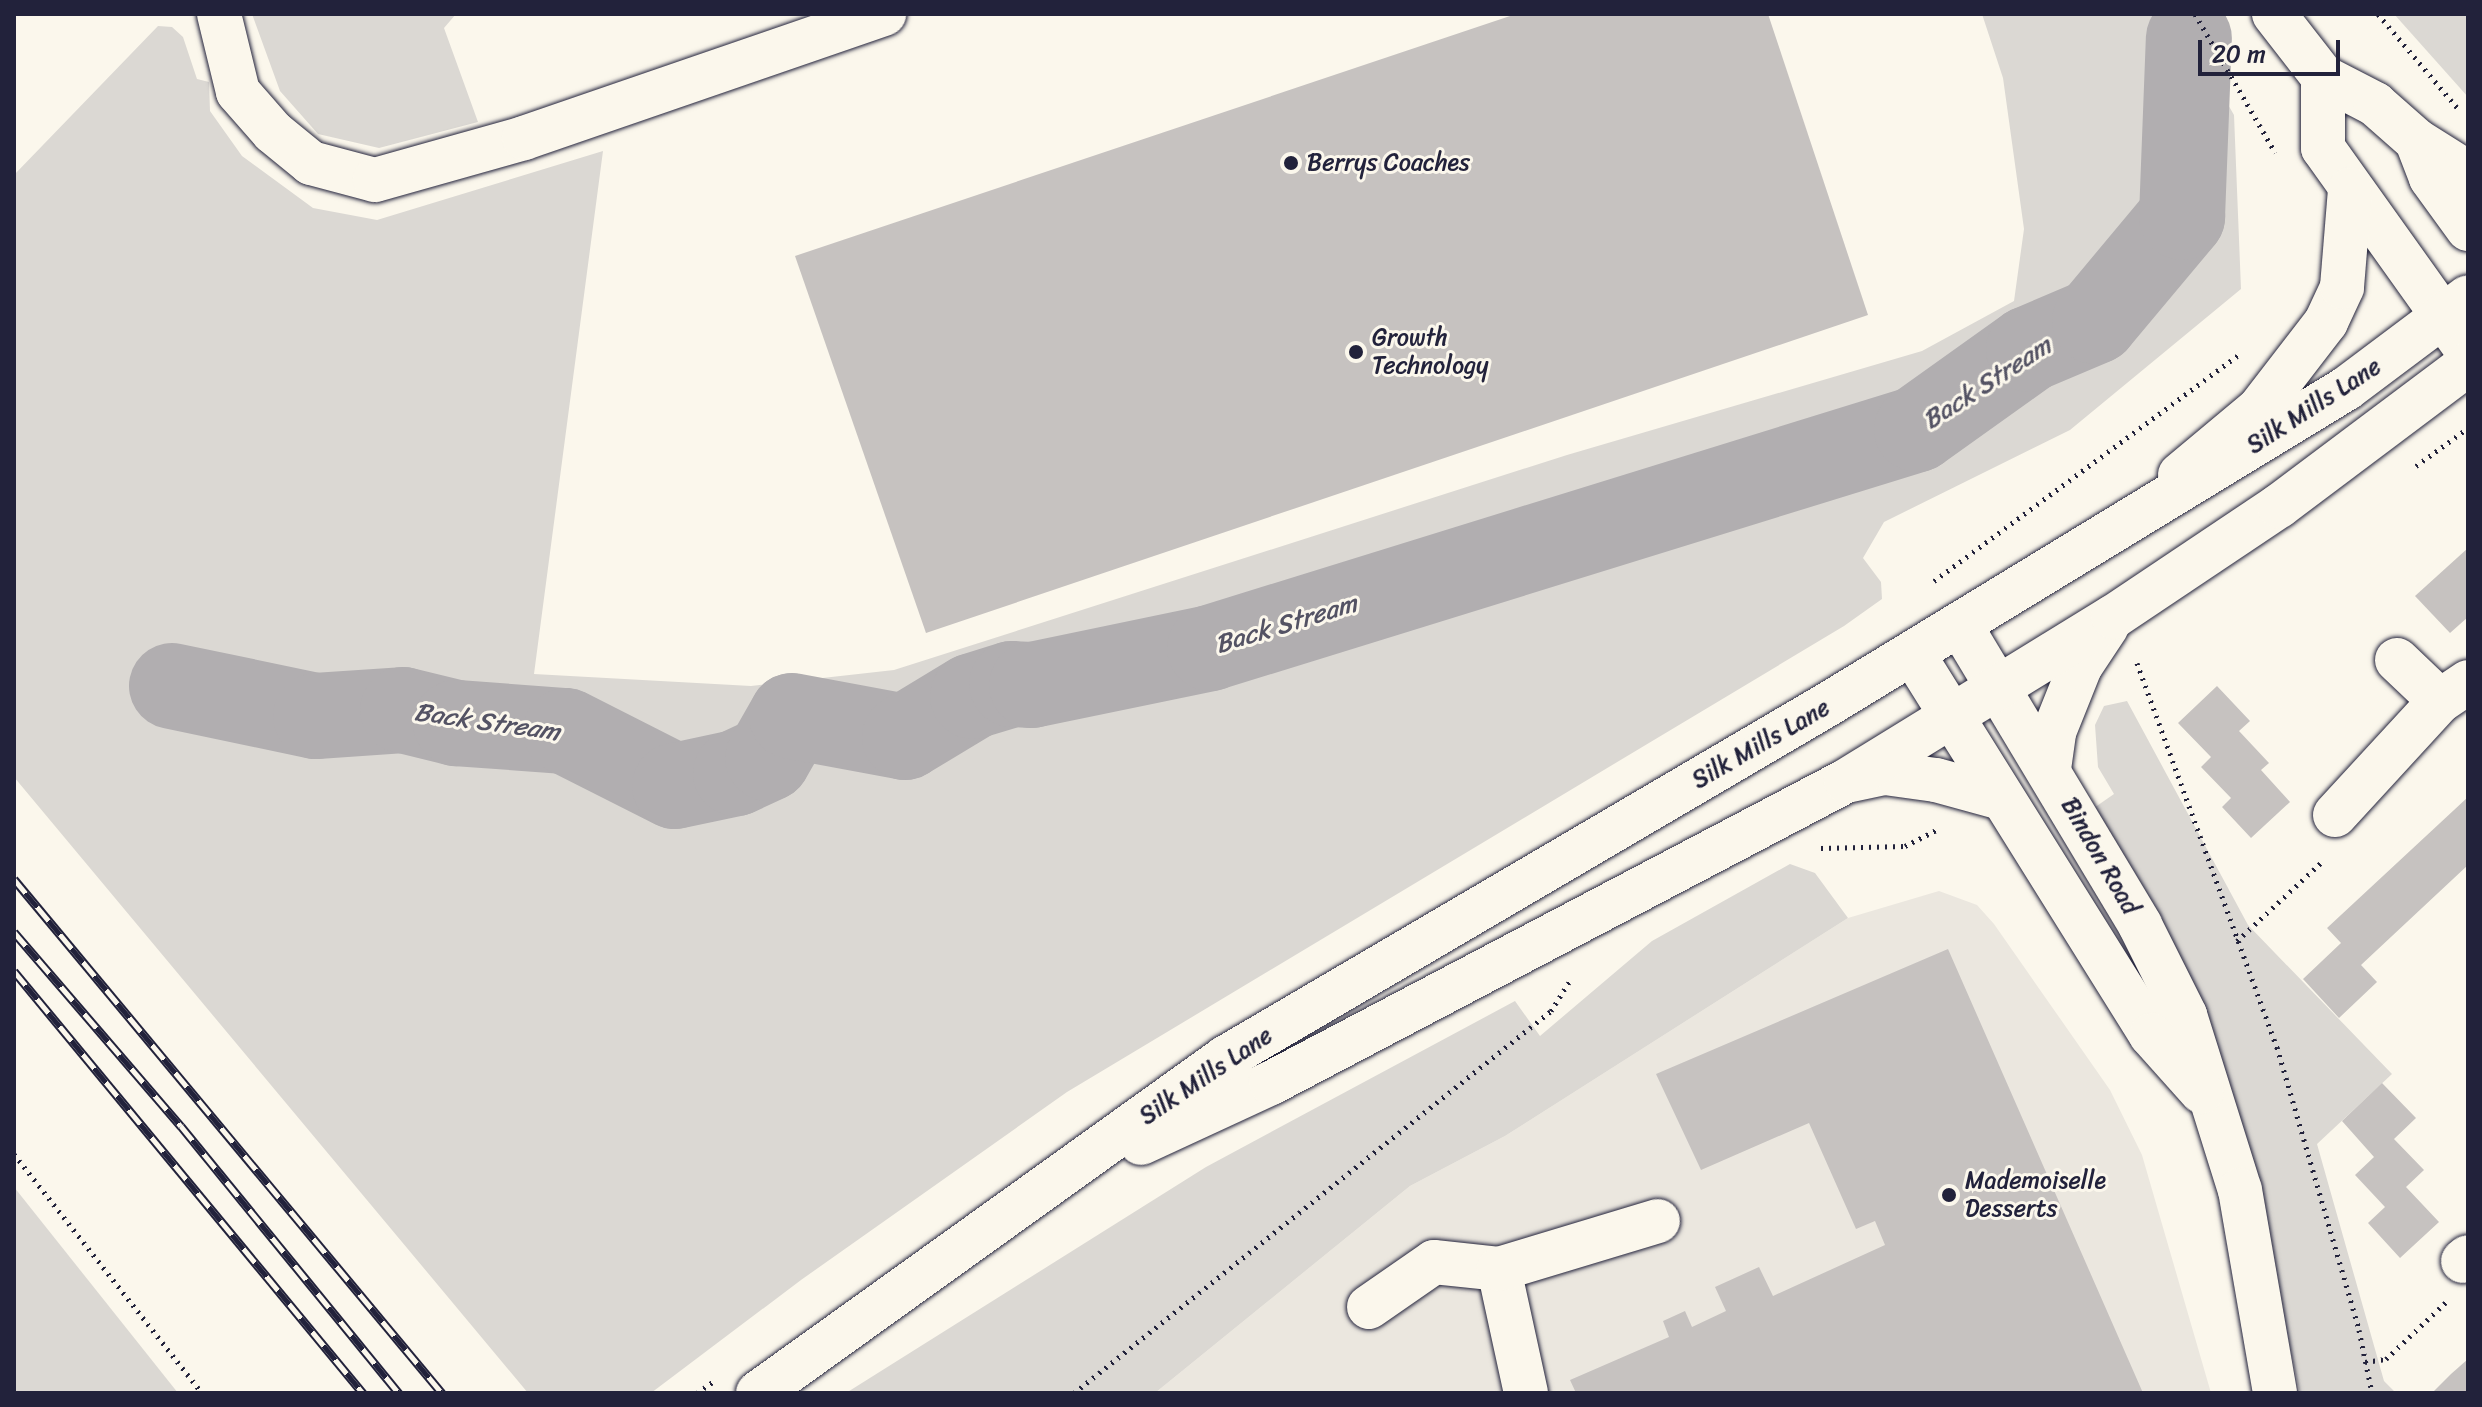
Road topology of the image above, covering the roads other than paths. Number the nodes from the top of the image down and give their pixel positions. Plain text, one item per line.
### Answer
1 (219, 14) edge
2 (884, 14) edge
3 (2274, 14) edge
4 (2323, 77) junction
5 (2417, 141) junction
6 (2468, 173) edge
7 (2350, 189) junction
8 (2468, 229) edge
9 (2455, 307) edge
10 (2468, 351) edge
11 (2468, 364) edge
12 (2109, 534) junction
13 (1960, 625) junction
14 (2122, 632) junction
15 (1913, 654) junction
16 (2397, 660) dead end
17 (1998, 688) junction
18 (2454, 691) edge
19 (1950, 715) junction
20 (2049, 769) junction
21 (1846, 781) junction
22 (2002, 798) junction
23 (2335, 815) road end
24 (2211, 1101) junction
25 (1051, 1185) junction
26 (1658, 1221) dead end
27 (1499, 1269) junction
28 (1369, 1307) dead end
29 (758, 1393) edge
30 (1526, 1393) edge
31 (2275, 1393) edge

1 - 2 main road
3 - 4 main road
4 - 5 main road
4 - 7 main road
5 - 6 main road
5 - 8 main road
7 - 9 main road
7 - 12 main road
9 - 10 main road
9 - 12 main road, Silk Mills Lane
11 - 14 main road, Silk Mills Lane
12 - 13 main road, Silk Mills Lane
13 - 15 main road, Silk Mills Lane
13 - 17 main road, Bindon Road
14 - 17 main road, Silk Mills Lane
14 - 20 main road
15 - 19 main road, Bindon Road
15 - 25 main road, Silk Mills Lane
16 - 18 main road
17 - 19 main road, Silk Mills Lane
17 - 20 main road, Bindon Road
18 - 23 main road
19 - 21 main road, Silk Mills Lane
19 - 22 main road, Bindon Road
20 - 24 main road, Bindon Road
21 - 22 main road
21 - 25 main road, Silk Mills Lane
22 - 24 main road, Bindon Road
24 - 31 main road, Bindon Road
25 - 29 main road, Silk Mills Lane
26 - 27 main road
27 - 28 main road
27 - 30 main road

